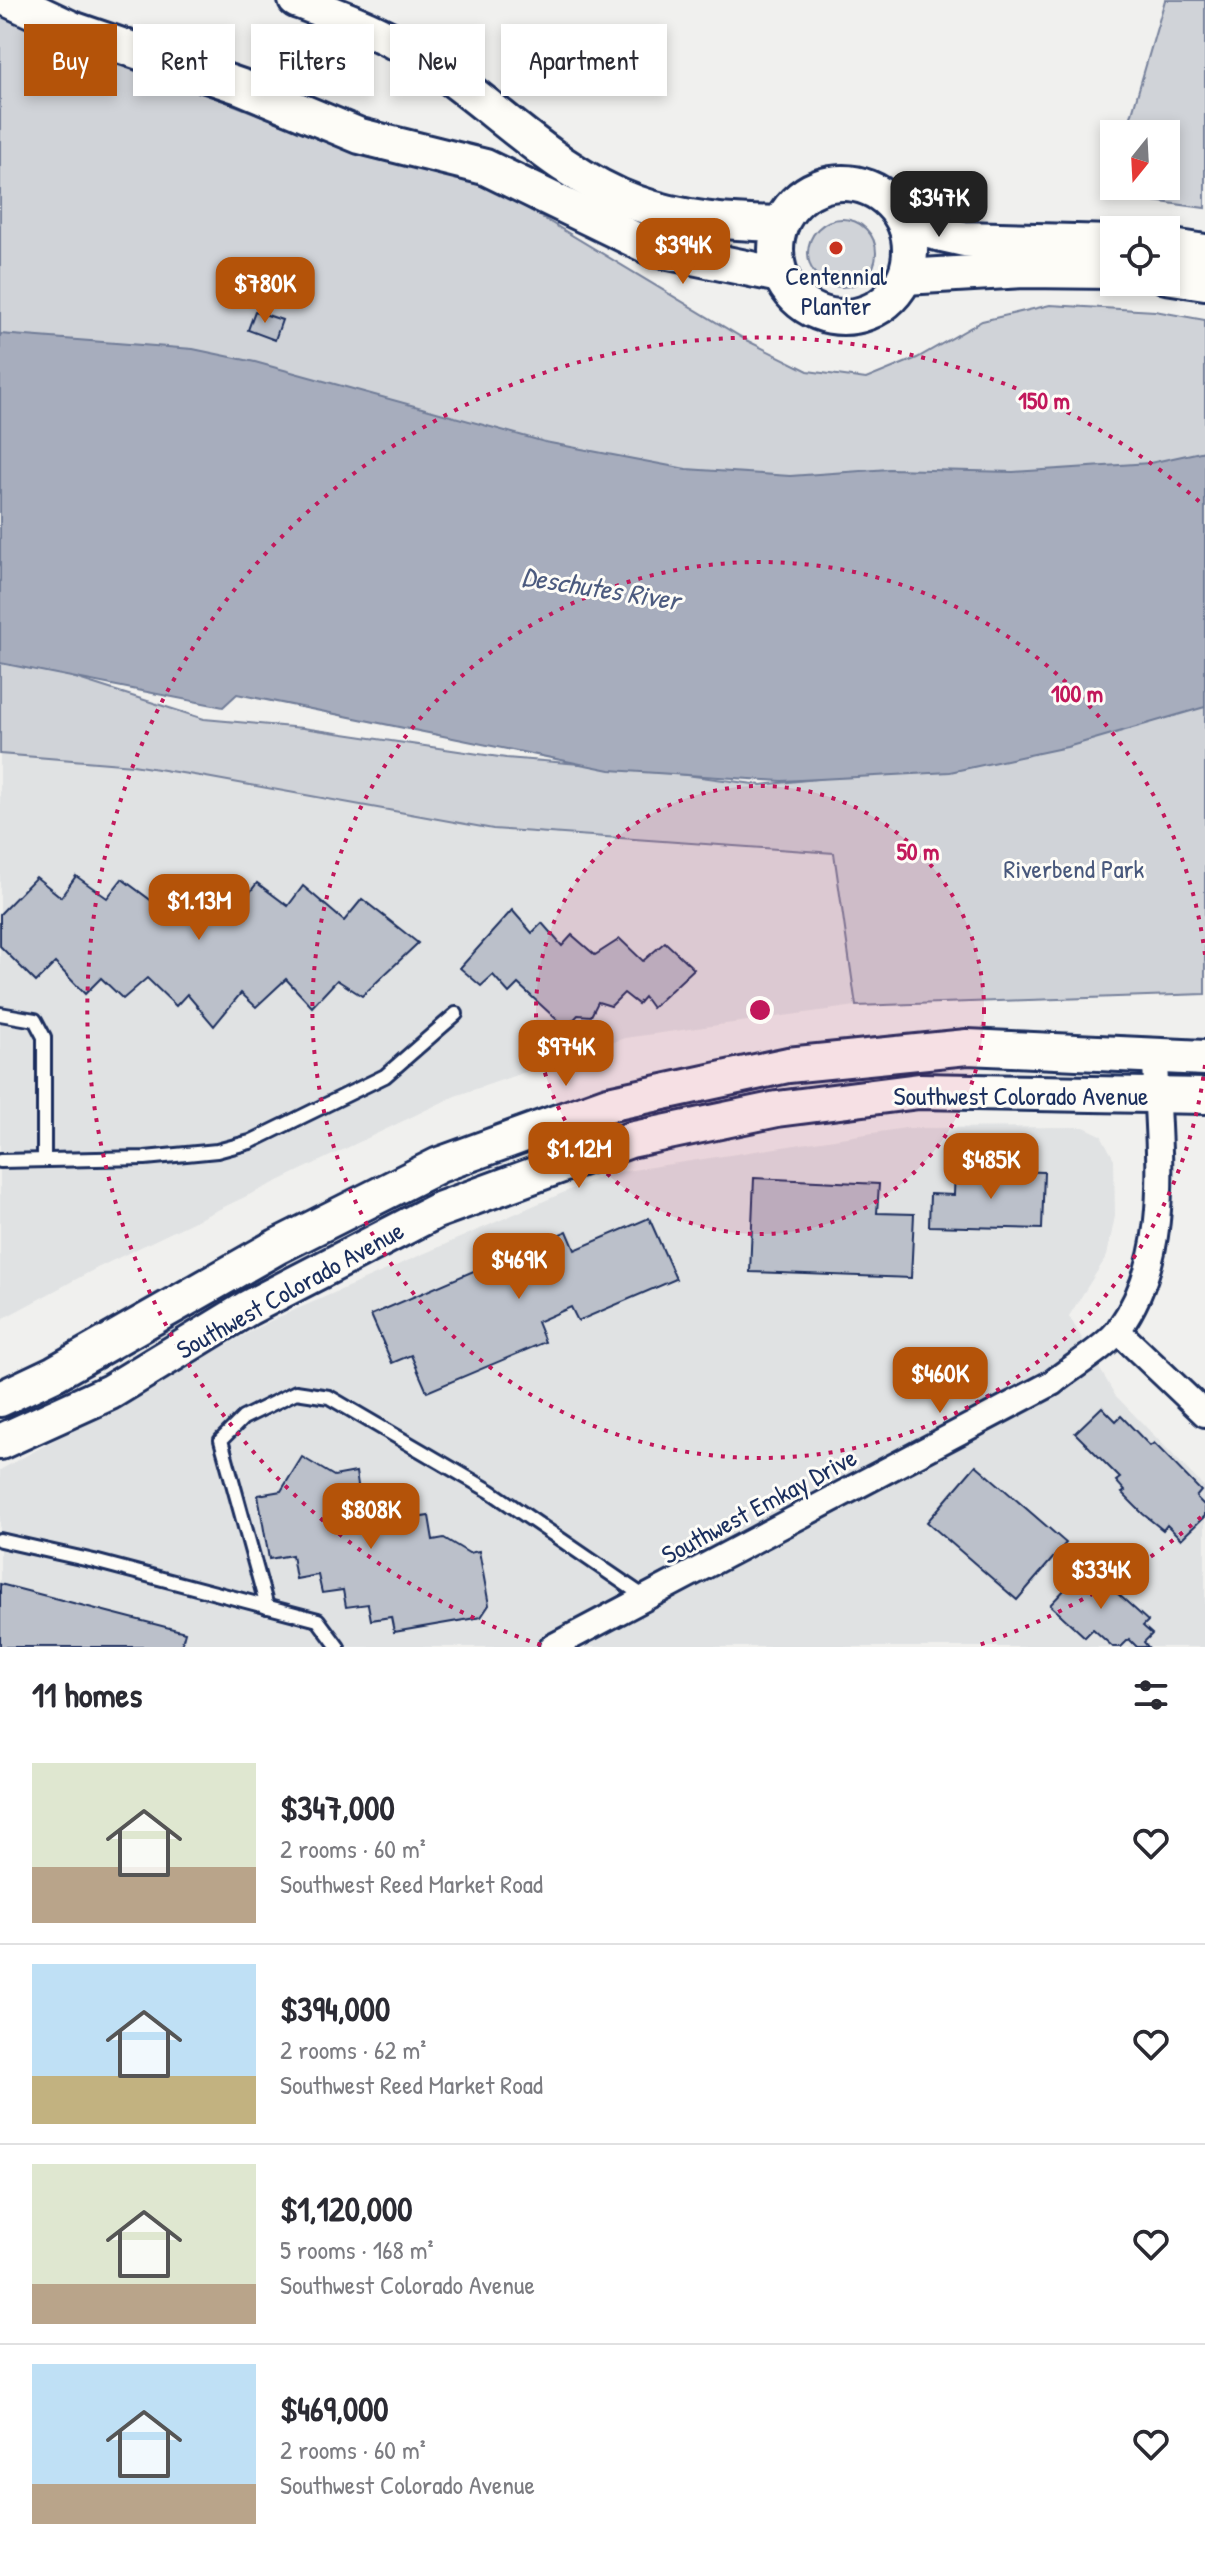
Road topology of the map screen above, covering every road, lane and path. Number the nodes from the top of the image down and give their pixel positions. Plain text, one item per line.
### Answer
1 (10, 0) edge
2 (296, 0) edge
3 (781, 224) junction
4 (906, 226) junction
5 (1100, 243) edge
6 (1100, 271) edge
7 (780, 275) junction
8 (905, 277) junction
9 (0, 1014) edge
10 (456, 1014) dead end
11 (1155, 1058) junction
12 (1205, 1058) edge
13 (1156, 1096) junction
14 (1205, 1096) edge
15 (44, 1160) junction
16 (0, 1161) edge
17 (1118, 1331) junction
18 (0, 1399) edge
19 (1205, 1414) edge
20 (0, 1442) edge
21 (0, 1540) edge
22 (646, 1598) junction
23 (267, 1607) junction
24 (338, 1647) edge
25 (552, 1647) edge

1 - 7 main road
2 - 3 main road
3 - 4 main road
3 - 7 main road
4 - 5 main road
4 - 8 main road
6 - 8 main road
7 - 8 main road
9 - 15 lane
10 - 15 lane
11 - 12 main road, Southwest Colorado Avenue
11 - 13 street, Southwest Emkay Drive
11 - 18 main road, Southwest Colorado Avenue
13 - 14 main road, Southwest Colorado Avenue
13 - 17 street, Southwest Emkay Drive
13 - 20 main road, Southwest Colorado Avenue
15 - 16 lane
17 - 19 street
17 - 22 street, Southwest Emkay Drive
21 - 23 lane
22 - 23 lane
22 - 25 street, Southwest Emkay Drive
23 - 24 lane

